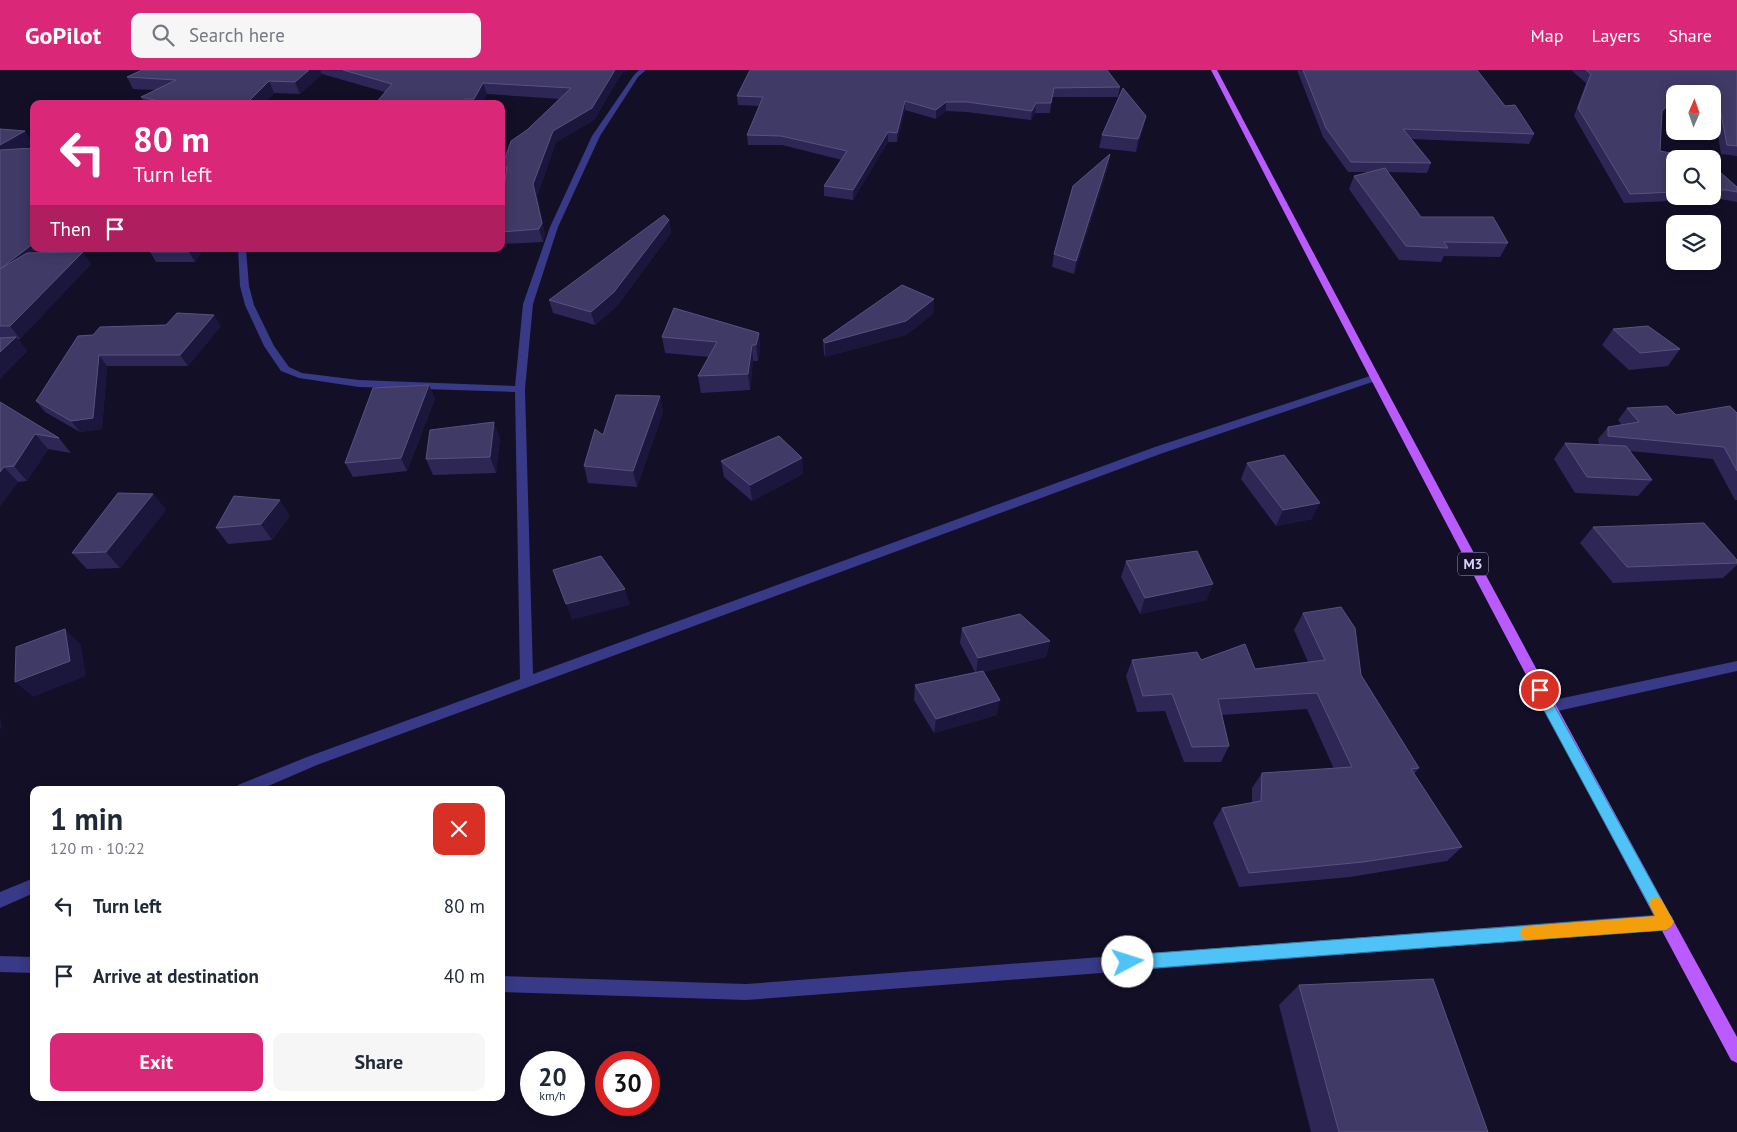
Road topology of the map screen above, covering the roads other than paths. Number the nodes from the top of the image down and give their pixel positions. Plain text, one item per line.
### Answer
1 (644, 70) edge
2 (1214, 70) edge
3 (242, 252) edge
4 (1374, 378) junction
5 (520, 389) junction
6 (1737, 666) edge
7 (527, 682) junction
8 (1549, 708) junction
9 (253, 786) edge
10 (30, 887) edge
11 (0, 900) edge
12 (1666, 922) junction
13 (0, 964) edge
14 (30, 965) edge
15 (505, 984) edge
16 (1737, 1054) edge

1 - 5 street
2 - 4 main road, M3
3 - 5 street
4 - 7 street
4 - 8 main road, M3
5 - 7 street
6 - 8 street
7 - 9 street
8 - 12 main road, M3
10 - 11 street
12 - 15 street
12 - 16 main road, M3
13 - 14 street

